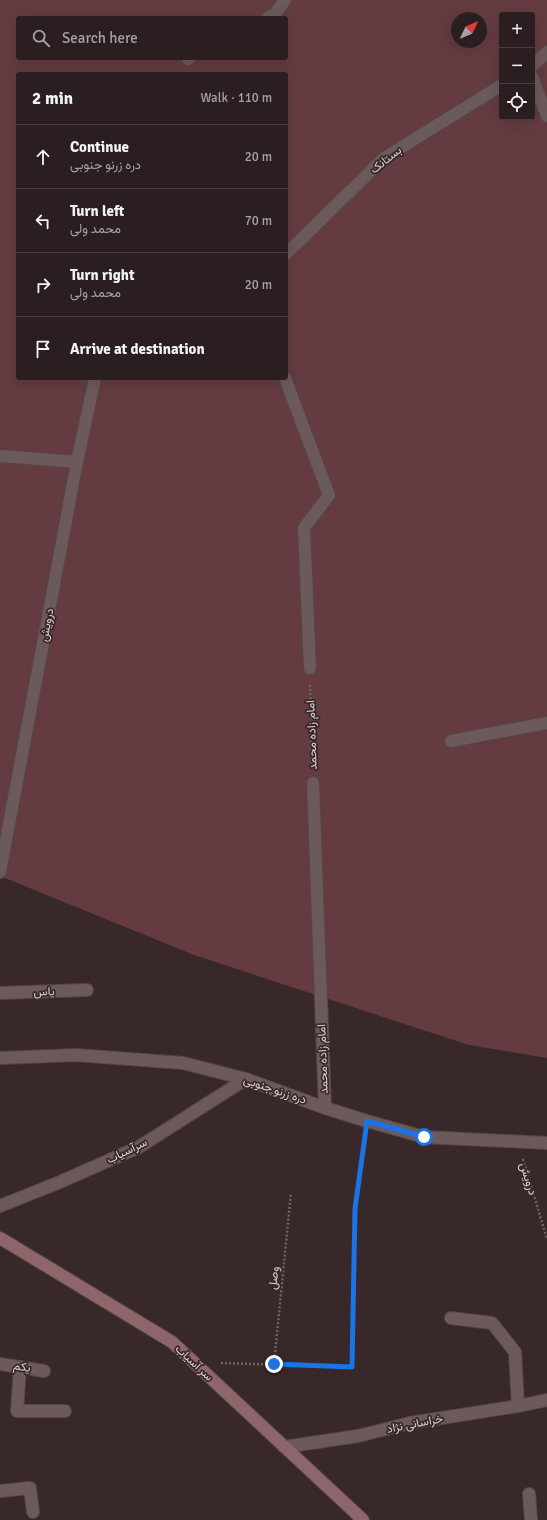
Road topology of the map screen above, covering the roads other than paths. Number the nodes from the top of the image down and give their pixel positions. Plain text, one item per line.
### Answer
1 (285, 0) edge
2 (271, 16) edge
3 (547, 52) edge
4 (535, 63) edge
5 (535, 84) edge
6 (499, 87) edge
7 (547, 116) edge
8 (288, 252) edge
9 (95, 380) edge
10 (286, 380) edge
11 (0, 456) edge
12 (77, 462) junction
13 (310, 668) road end
14 (547, 723) edge
15 (451, 741) dead end
16 (313, 783) road end
17 (0, 872) edge
18 (87, 990) dead end
19 (0, 993) edge
20 (0, 1058) edge
21 (246, 1079) junction
22 (325, 1108) junction
23 (547, 1143) edge
24 (0, 1206) edge
25 (0, 1238) edge
26 (451, 1318) dead end
27 (0, 1364) edge
28 (20, 1367) junction
29 (44, 1371) dead end
30 (547, 1400) edge
31 (518, 1406) junction
32 (65, 1411) dead end
33 (284, 1447) junction
34 (0, 1491) edge
35 (530, 1494) dead end
36 (33, 1512) dead end
37 (363, 1520) edge
38 (531, 1520) edge

1 - 2 street
3 - 4 street
5 - 7 street
6 - 8 street, بستانک
9 - 12 street, درویش
10 - 13 street
11 - 12 street
12 - 17 street, درویش
14 - 15 street
16 - 22 street, امام زاده محمد
18 - 19 street, یاس
20 - 21 street, دره زرنو جنوبی
21 - 22 street, دره زرنو جنوبی
21 - 24 street, سرآسیاب
22 - 23 street, دره زرنو جنوبی
25 - 33 street, سر آسیاب
26 - 31 street
27 - 28 street, یکم
28 - 29 street, یکم
28 - 32 street
30 - 31 street, خراسانی نژاد
31 - 33 street, خراسانی نژاد
33 - 37 street, سر آسیاب
34 - 36 street
35 - 38 street

